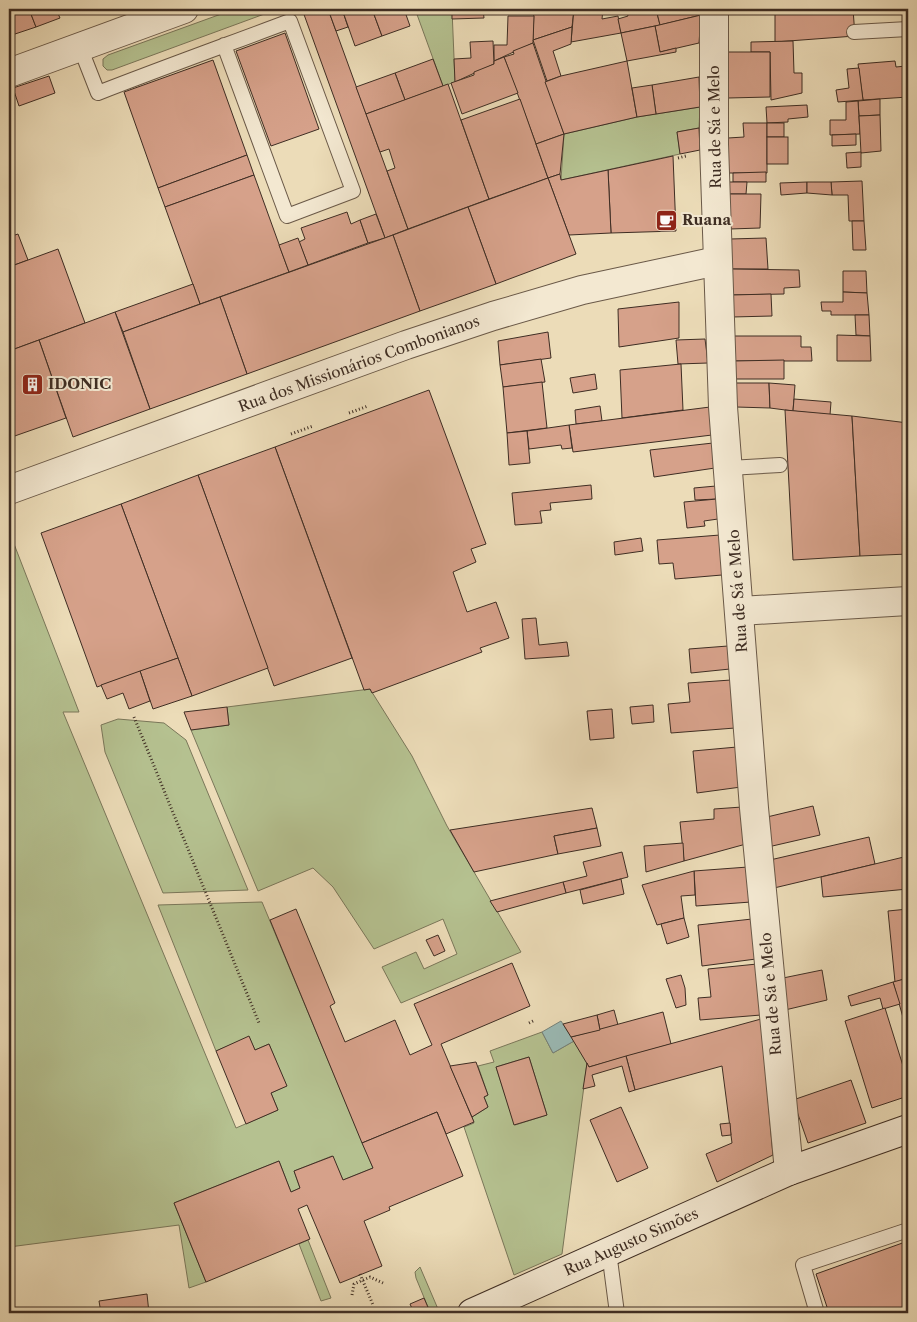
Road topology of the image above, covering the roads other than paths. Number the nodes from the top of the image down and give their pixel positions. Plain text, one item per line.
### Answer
1 (184, 9) edge
2 (714, 9) edge
3 (908, 29) edge
4 (854, 32) dead end
5 (224, 46) junction
6 (80, 47) junction
7 (9, 73) edge
8 (717, 260) junction
9 (780, 465) dead end
10 (729, 468) junction
11 (9, 490) edge
12 (908, 601) edge
13 (740, 611) junction
14 (908, 1129) edge
15 (789, 1171) junction
16 (908, 1230) edge
17 (609, 1252) junction
18 (472, 1313) edge
19 (617, 1313) edge
20 (817, 1313) edge

1 - 6 street
2 - 8 street, Rua de Sá e Melo
3 - 4 lane
5 - 5 lane
5 - 6 lane
6 - 7 street
8 - 10 street, Rua de Sá e Melo
8 - 11 street, Rua dos Missionários Combonianos
9 - 10 lane
10 - 13 street, Rua de Sá e Melo
12 - 13 street
13 - 15 street, Rua de Sá e Melo
14 - 15 street, Rua Augusto Simões
15 - 17 street, Rua Augusto Simões
16 - 20 lane
17 - 18 street, Rua Augusto Simões
17 - 19 lane

